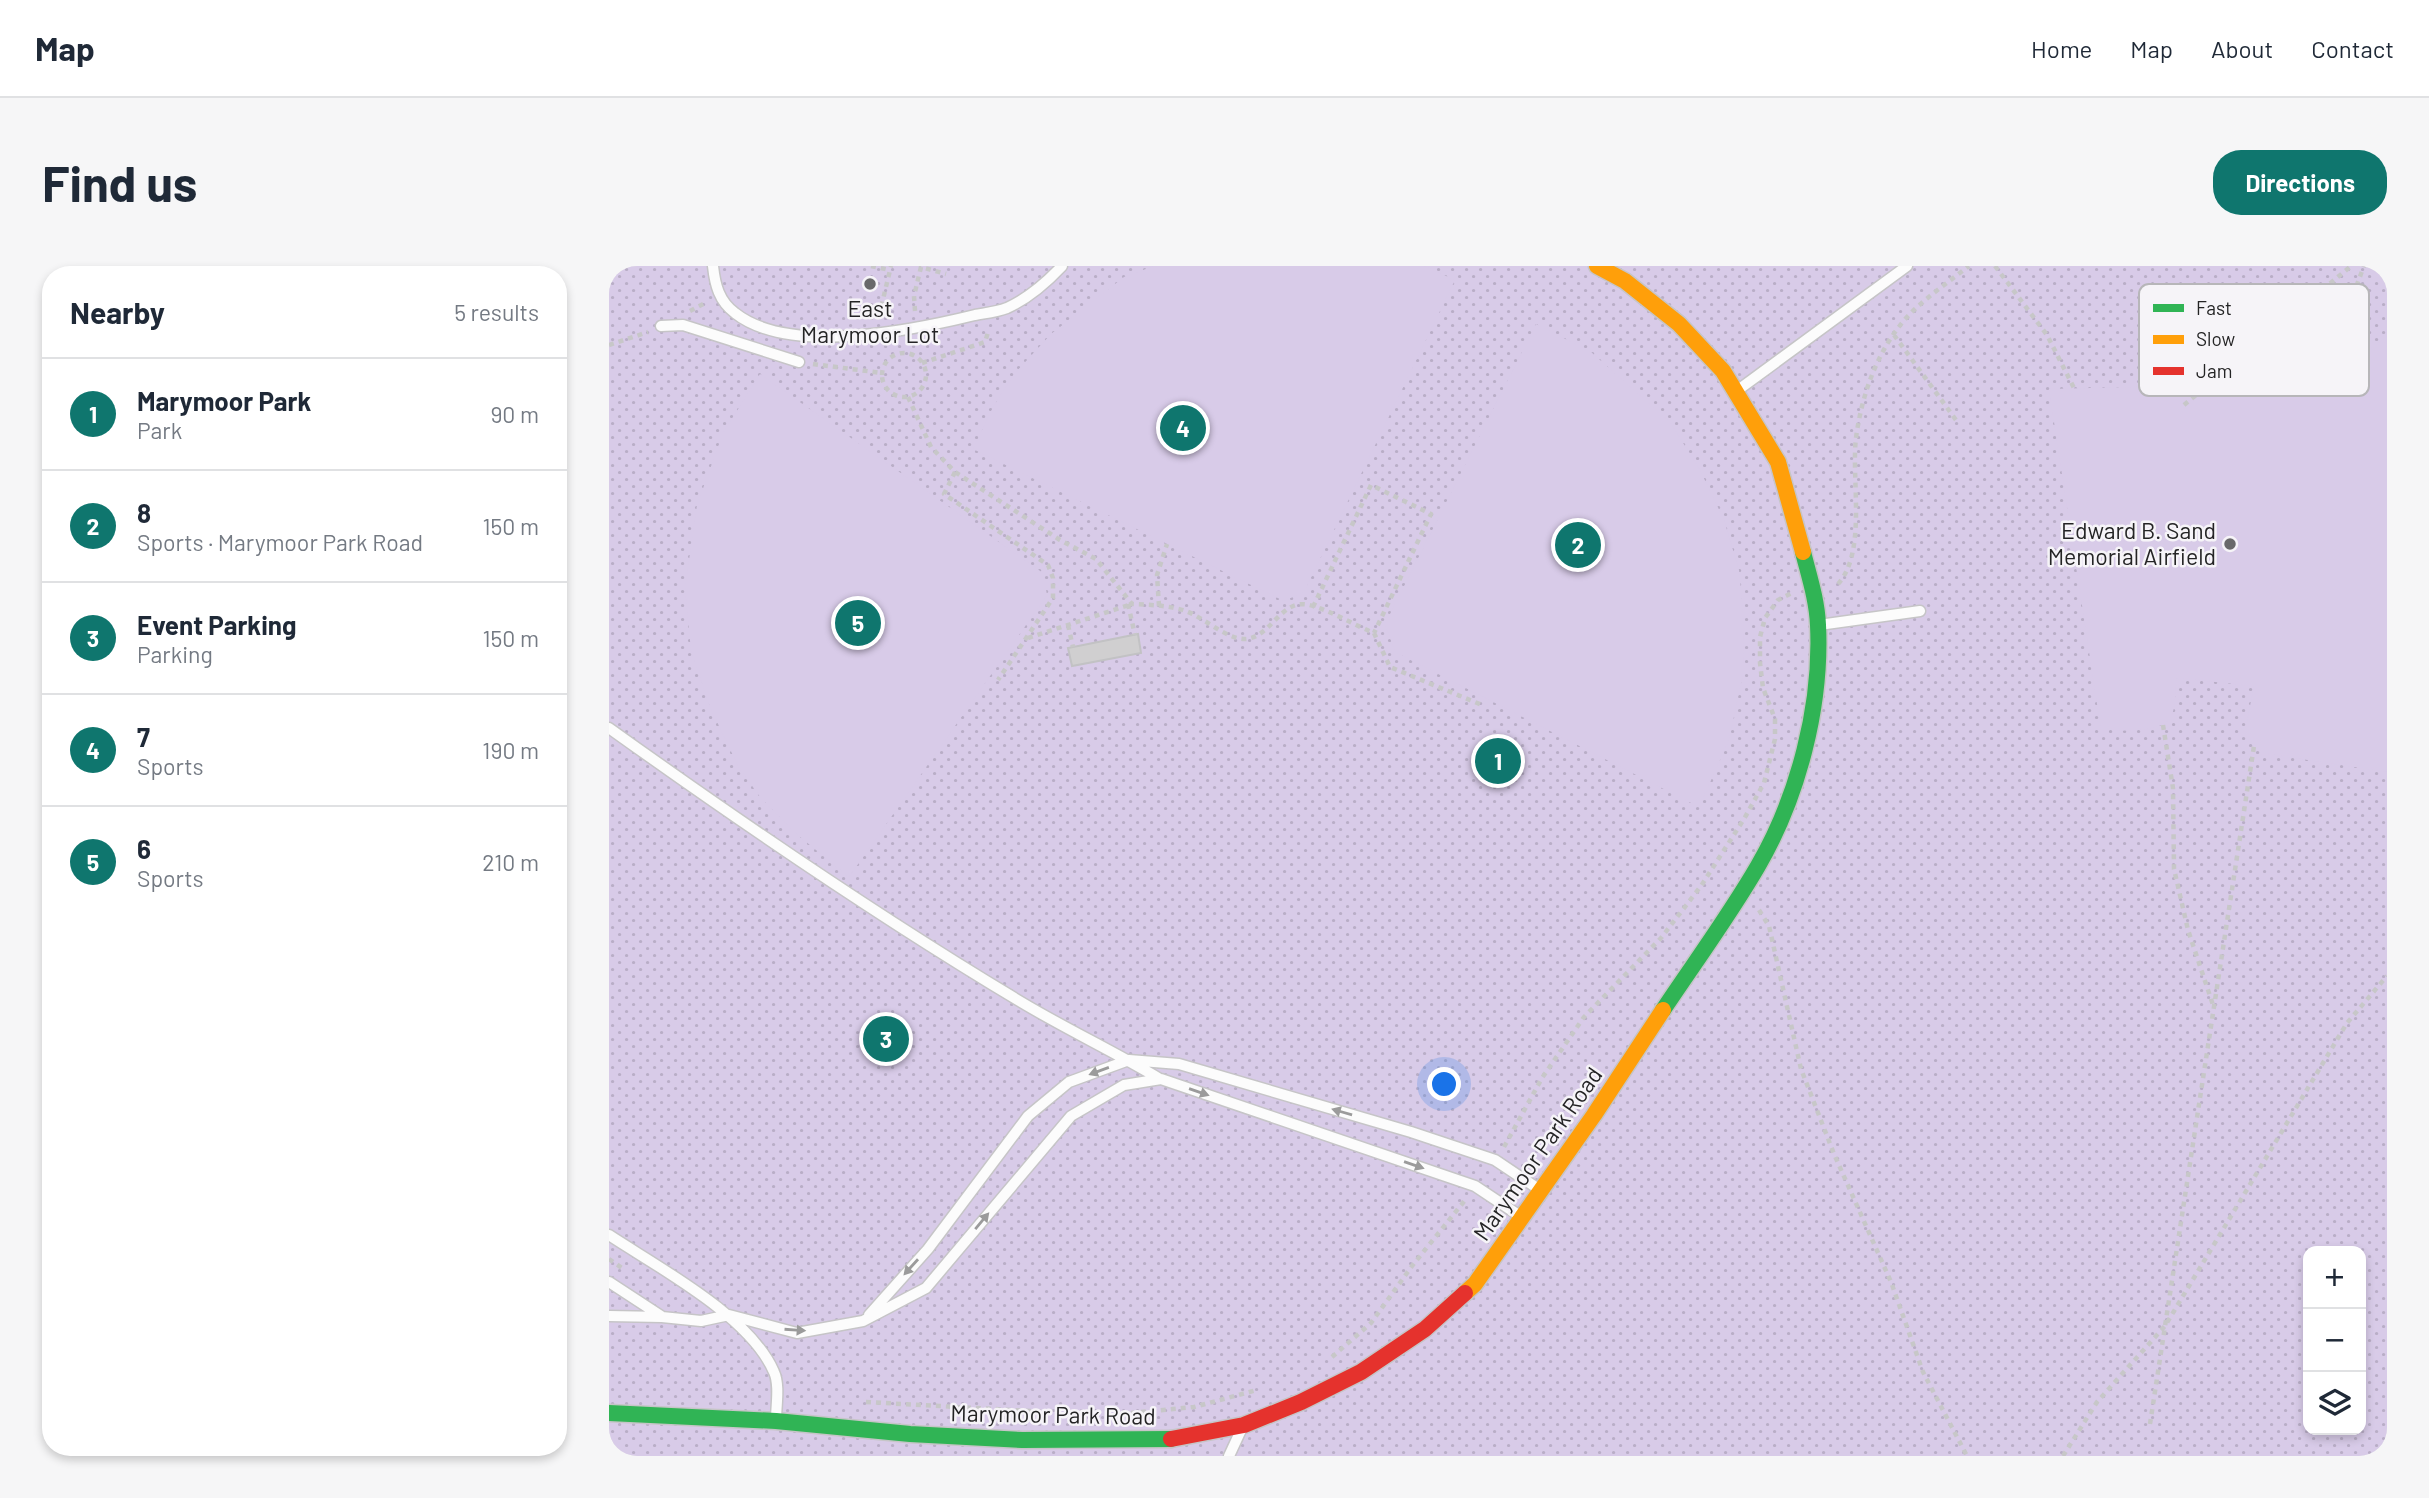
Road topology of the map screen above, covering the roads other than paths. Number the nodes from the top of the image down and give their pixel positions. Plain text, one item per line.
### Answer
1 (713, 266) edge
2 (1062, 266) edge
3 (1597, 266) edge
4 (1907, 266) edge
5 (661, 326) dead end
6 (799, 362) road end
7 (1735, 391) junction
8 (1920, 611) dead end
9 (1818, 625) junction
10 (609, 728) edge
11 (1129, 1060) junction
12 (1161, 1079) junction
13 (1541, 1191) junction
14 (1522, 1217) junction
15 (609, 1235) edge
16 (609, 1282) edge
17 (729, 1315) junction
18 (609, 1317) edge
19 (662, 1317) junction
20 (863, 1321) junction
21 (609, 1413) edge
22 (776, 1421) junction
23 (1244, 1425) junction
24 (1229, 1456) edge

1 - 2 lane
3 - 7 street, Marymoor Park Road
4 - 7 lane
5 - 6 lane
7 - 9 street, Marymoor Park Road
8 - 9 lane
9 - 13 street, Marymoor Park Road
10 - 11 lane
11 - 12 lane
13 -> 11 lane
11 -> 20 lane
12 -> 14 lane
20 -> 12 lane
13 - 14 street, Marymoor Park Road
14 - 23 street, Marymoor Park Road
15 - 17 lane
16 - 19 lane
17 - 19 lane
17 -> 20 lane
17 - 22 lane
18 - 19 lane
21 - 22 street, Marymoor Park Road
22 - 23 street, Marymoor Park Road
23 - 24 lane

